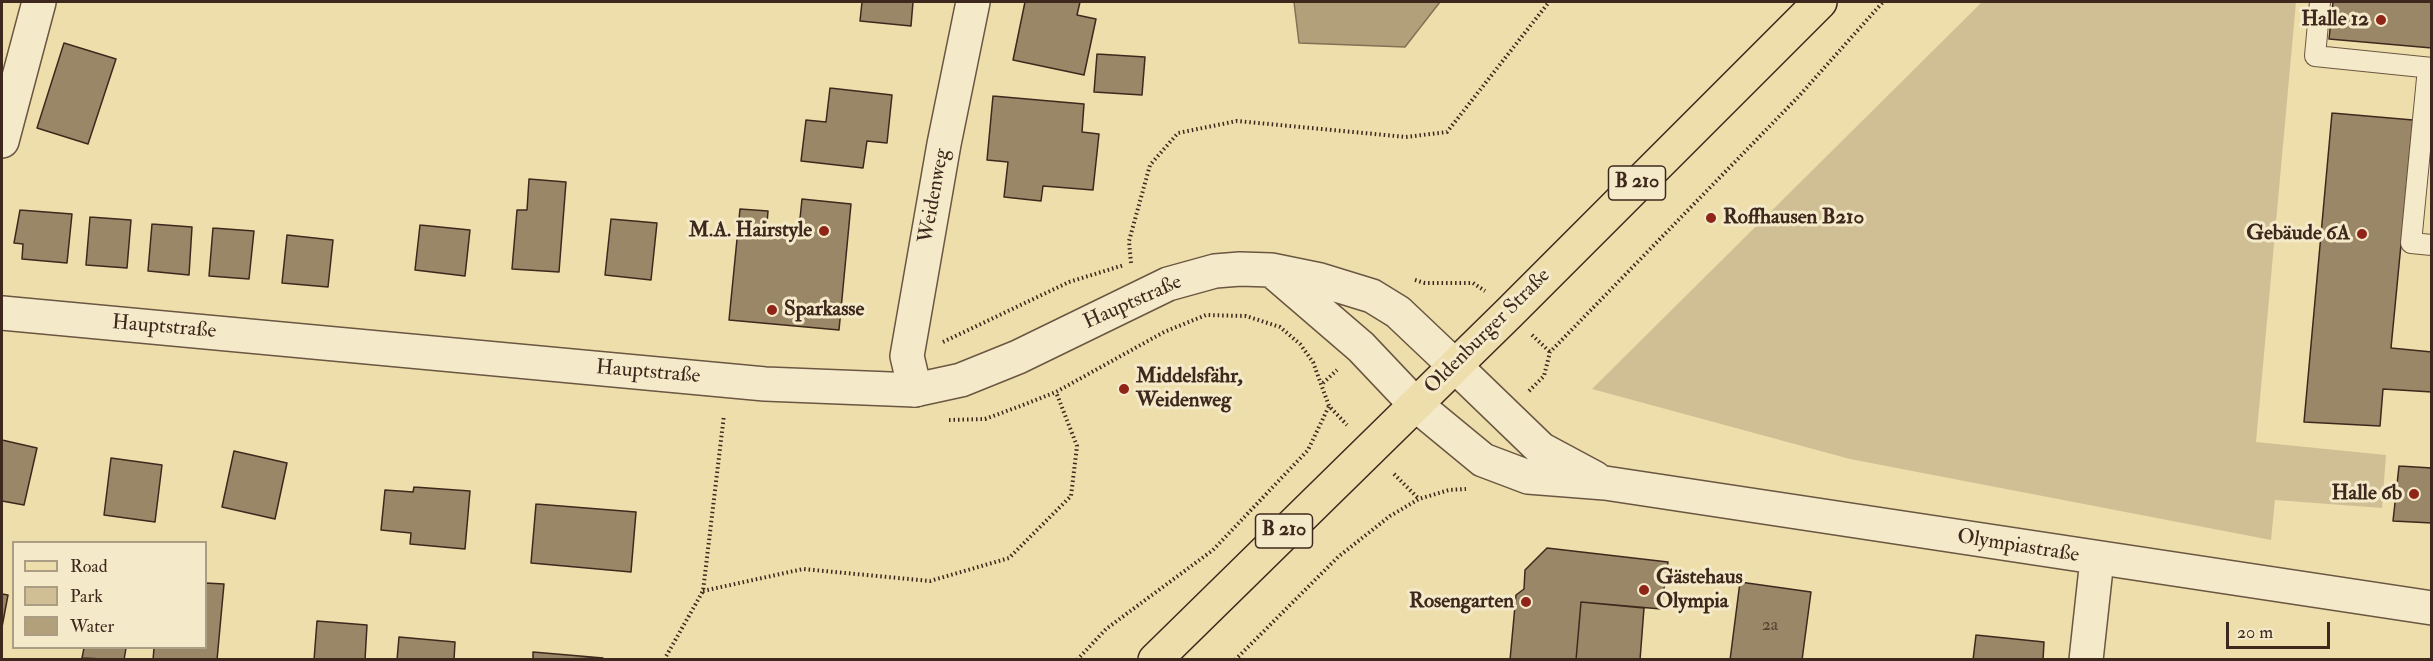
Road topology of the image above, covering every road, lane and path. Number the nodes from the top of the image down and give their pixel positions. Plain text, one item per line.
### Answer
1 (39, 2) edge
2 (974, 2) edge
3 (1549, 2) edge
4 (1820, 2) edge
5 (1882, 2) edge
6 (2320, 2) edge
7 (2430, 68) edge
8 (2, 141) edge
9 (2432, 245) edge
10 (1141, 259) dead end
11 (1131, 262) junction
12 (1271, 270) junction
13 (1404, 276) dead end
14 (1425, 283) dead end
15 (2, 313) edge
16 (908, 356) junction
17 (1455, 366) junction
18 (1544, 376) dead end
19 (1323, 383) dead end
20 (915, 390) junction
21 (1056, 392) dead end
22 (1415, 404) junction
23 (724, 408) dead end
24 (1605, 483) junction
25 (1477, 488) dead end
26 (2097, 559) junction
27 (703, 591) junction
28 (2432, 608) edge
29 (664, 660) edge
30 (1077, 660) edge
31 (1155, 660) edge
32 (1234, 660) edge
33 (2086, 660) edge

1 - 8 street
2 - 16 street, Weidenweg
3 - 11 path
4 - 17 main road, Oldenburger Straße / B 210
5 - 18 path
6 - 7 lane
7 - 9 lane
10 - 11 path
11 - 16 path
12 - 17 street, Hauptstraße
12 - 20 street, Hauptstraße
12 - 22 street
13 - 14 path
15 - 20 street, Hauptstraße
16 - 20 street, Weidenweg
17 - 22 main road, Oldenburger Straße / B 210
17 - 24 street, Olympiastraße
19 - 30 path
21 - 27 path
22 - 24 street, Olympiastraße
22 - 31 main road, Oldenburger Straße / B 210
23 - 27 path
24 - 26 street, Olympiastraße
25 - 32 path
26 - 28 street, Olympiastraße
26 - 33 street
27 - 29 path

